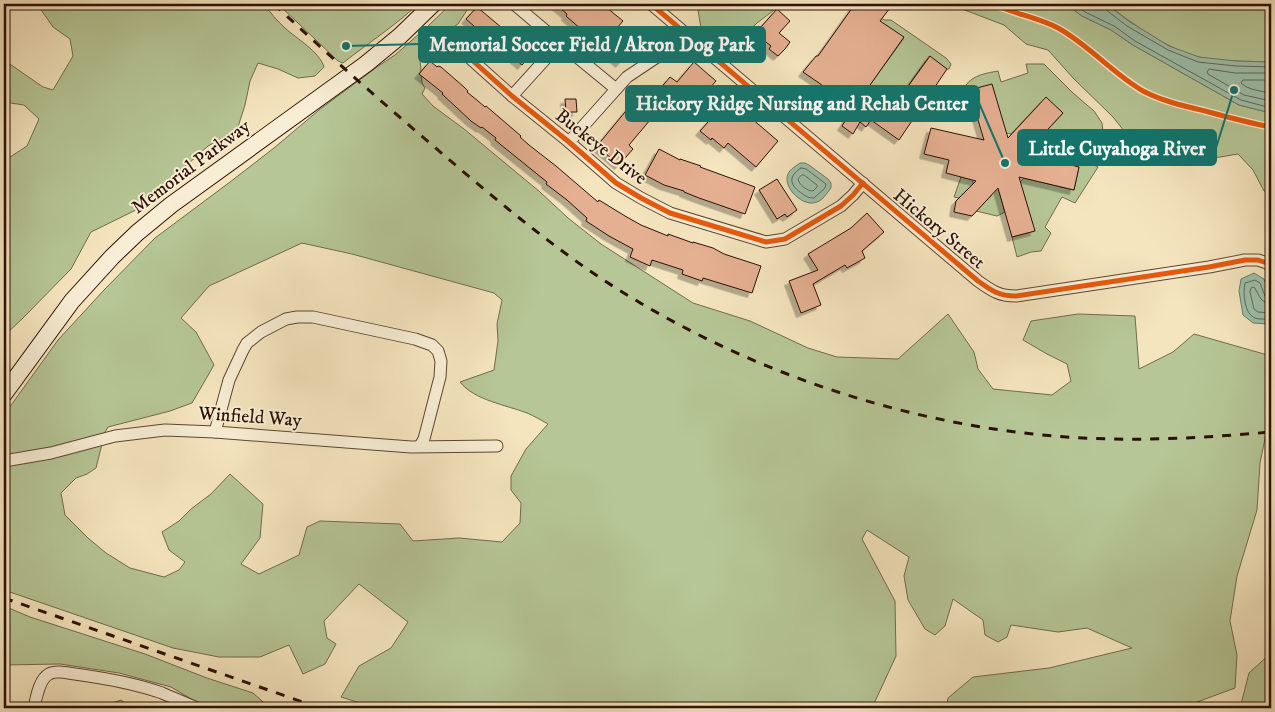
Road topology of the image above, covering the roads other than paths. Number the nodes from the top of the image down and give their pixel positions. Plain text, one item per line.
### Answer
1 (433, 4) edge
2 (514, 4) edge
3 (650, 4) edge
4 (686, 34) junction
5 (444, 35) dead end
6 (560, 43) junction
7 (616, 89) junction
8 (512, 96) junction
9 (569, 142) junction
10 (863, 183) junction
11 (1271, 267) edge
12 (4, 394) edge
13 (215, 432) junction
14 (420, 446) junction
15 (497, 446) dead end
16 (4, 461) edge
17 (34, 708) edge
18 (197, 708) edge

1 - 12 main road, Memorial Parkway
2 - 6 street
3 - 4 street, Hickory Street
4 - 7 street
4 - 10 street, Hickory Street
5 - 8 street, Buckeye Drive
6 - 7 street
6 - 8 street
7 - 9 street
8 - 9 street, Buckeye Drive
9 - 10 street, Buckeye Drive
10 - 11 street, Hickory Street
13 - 14 street, Winfield Way
13 - 14 street
13 - 16 street, Winfield Way
14 - 15 street, Winfield Way
17 - 18 street

